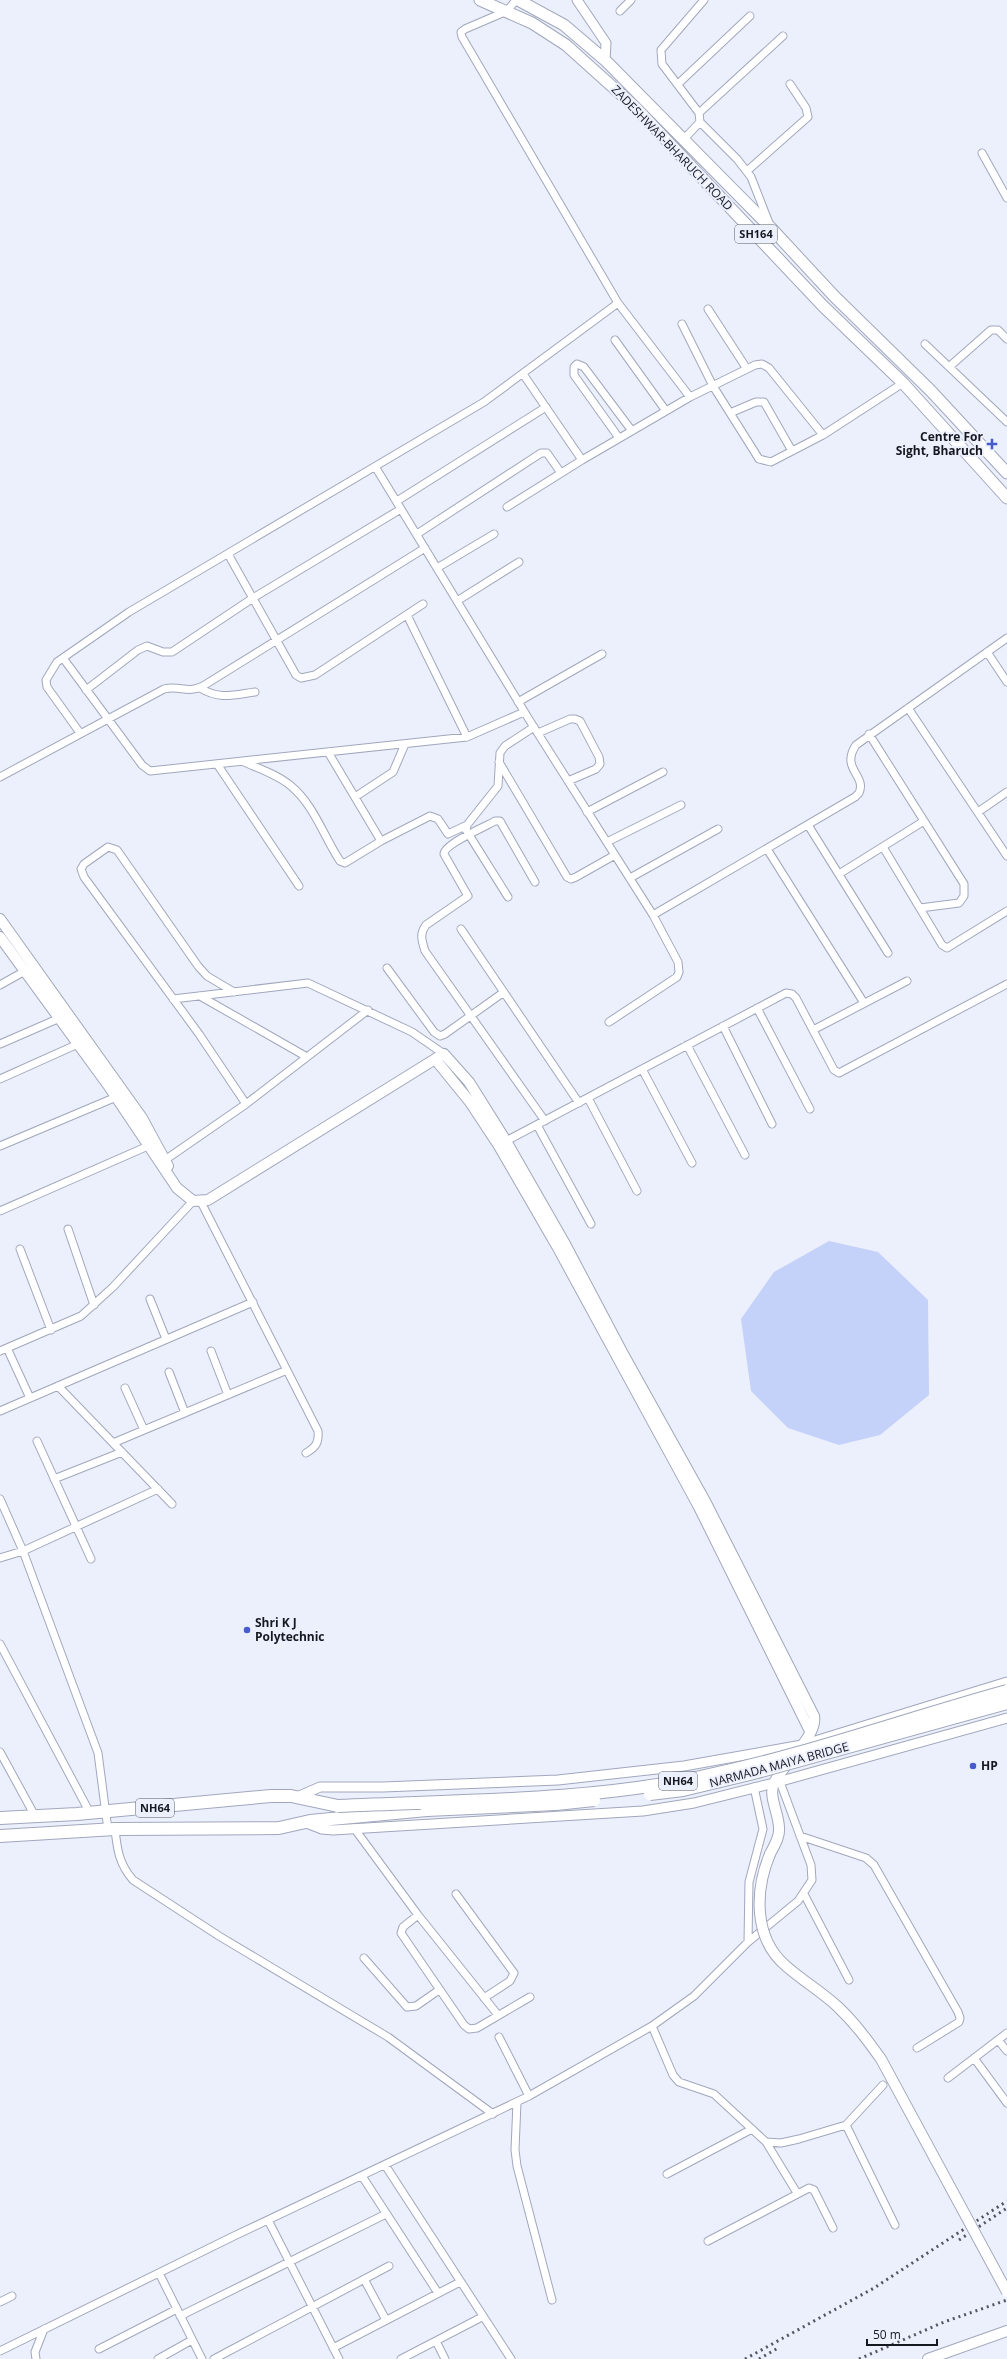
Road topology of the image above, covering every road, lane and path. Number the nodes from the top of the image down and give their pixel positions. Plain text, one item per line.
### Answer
1 (480, 0) edge
2 (517, 0) edge
3 (577, 0) edge
4 (631, 0) edge
5 (704, 0) edge
6 (507, 11) junction
7 (620, 11) dead end
8 (750, 16) dead end
9 (783, 36) dead end
10 (605, 60) junction
11 (678, 84) junction
12 (790, 84) dead end
13 (699, 113) junction
14 (700, 122) junction
15 (684, 139) junction
16 (982, 154) dead end
17 (747, 171) junction
18 (1007, 196) edge
19 (770, 227) junction
20 (618, 303) junction
21 (708, 309) dead end
22 (682, 324) dead end
23 (1007, 339) edge
24 (615, 340) dead end
25 (925, 344) dead end
26 (949, 367) junction
27 (747, 369) junction
28 (523, 374) junction
29 (903, 383) junction
30 (713, 386) junction
31 (690, 397) junction
32 (546, 407) junction
33 (666, 410) junction
34 (730, 413) junction
35 (1007, 422) edge
36 (632, 431) junction
37 (823, 435) junction
38 (619, 438) junction
39 (792, 451) junction
40 (582, 460) junction
41 (376, 468) junction
42 (561, 473) junction
43 (1007, 473) edge
44 (1007, 498) edge
45 (396, 501) junction
46 (507, 507) dead end
47 (401, 509) junction
48 (417, 534) junction
49 (494, 534) dead end
50 (425, 548) junction
51 (228, 554) junction
52 (519, 562) dead end
53 (437, 568) junction
54 (253, 598) junction
55 (457, 602) junction
56 (423, 604) dead end
57 (407, 615) junction
58 (1007, 638) edge
59 (276, 640) junction
60 (987, 652) junction
61 (602, 654) dead end
62 (63, 658) junction
63 (1007, 682) edge
64 (200, 688) junction
65 (86, 690) junction
66 (255, 692) dead end
67 (518, 702) junction
68 (908, 708) junction
69 (524, 712) junction
70 (108, 719) junction
71 (536, 730) junction
72 (80, 733) junction
73 (869, 734) junction
74 (467, 737) junction
75 (405, 744) junction
76 (328, 752) junction
77 (244, 762) junction
78 (499, 762) junction
79 (217, 764) junction
80 (663, 772) dead end
81 (0, 777) edge
82 (568, 781) junction
83 (1007, 792) edge
84 (355, 797) junction
85 (681, 805) dead end
86 (587, 812) junction
87 (978, 812) junction
88 (924, 821) junction
89 (467, 825) junction
90 (808, 825) junction
91 (718, 829) dead end
92 (469, 835) junction
93 (381, 841) junction
94 (607, 842) junction
95 (883, 847) junction
96 (766, 849) junction
97 (615, 855) junction
98 (1007, 856) edge
99 (839, 874) junction
100 (630, 878) junction
101 (536, 882) dead end
102 (299, 886) dead end
103 (508, 897) dead end
104 (920, 908) junction
105 (1007, 911) edge
106 (653, 915) junction
107 (0, 919) edge
108 (460, 929) dead end
109 (0, 938) edge
110 (888, 953) dead end
111 (387, 968) dead end
112 (25, 971) junction
113 (907, 981) dead end
114 (1007, 984) edge
115 (0, 986) edge
116 (234, 992) junction
117 (504, 992) junction
118 (200, 996) junction
119 (173, 999) junction
120 (864, 1003) junction
121 (757, 1008) junction
122 (368, 1010) junction
123 (64, 1016) junction
124 (471, 1016) junction
125 (609, 1022) dead end
126 (723, 1026) junction
127 (813, 1030) junction
128 (0, 1044) edge
129 (78, 1044) junction
130 (687, 1045) junction
131 (440, 1056) junction
132 (307, 1057) junction
133 (642, 1069) junction
134 (0, 1079) edge
135 (120, 1096) junction
136 (588, 1098) junction
137 (579, 1103) junction
138 (246, 1104) junction
139 (810, 1109) dead end
140 (545, 1121) junction
141 (772, 1124) dead end
142 (537, 1125) junction
143 (506, 1141) junction
144 (0, 1146) edge
145 (148, 1146) junction
146 (745, 1155) dead end
147 (165, 1160) junction
148 (692, 1163) dead end
149 (178, 1188) junction
150 (637, 1191) dead end
151 (197, 1201) junction
152 (0, 1211) edge
153 (591, 1224) dead end
154 (68, 1229) dead end
155 (20, 1249) dead end
156 (150, 1299) dead end
157 (253, 1302) junction
158 (94, 1305) junction
159 (51, 1330) junction
160 (166, 1339) junction
161 (2, 1349) edge
162 (211, 1351) dead end
163 (287, 1370) junction
164 (169, 1372) dead end
165 (58, 1386) junction
166 (125, 1388) dead end
167 (228, 1395) junction
168 (30, 1398) junction
169 (0, 1411) edge
170 (185, 1413) junction
171 (144, 1430) junction
172 (37, 1441) dead end
173 (113, 1443) junction
174 (122, 1452) junction
175 (306, 1453) dead end
176 (54, 1479) junction
177 (158, 1489) junction
178 (0, 1499) edge
179 (172, 1504) dead end
180 (76, 1527) junction
181 (23, 1551) junction
182 (0, 1558) edge
183 (91, 1558) dead end
184 (0, 1644) edge
185 (1007, 1682) edge
186 (1007, 1691) edge
187 (1007, 1703) edge
188 (1007, 1718) edge
189 (810, 1731) junction
190 (802, 1745) junction
191 (0, 1752) edge
192 (777, 1782) junction
193 (754, 1787) junction
194 (297, 1797) junction
195 (107, 1812) junction
196 (90, 1813) junction
197 (35, 1816) junction
198 (0, 1818) edge
199 (304, 1822) junction
200 (354, 1828) junction
201 (112, 1829) junction
202 (0, 1836) edge
203 (800, 1836) junction
204 (456, 1894) dead end
205 (804, 1894) junction
206 (418, 1914) junction
207 (748, 1942) junction
208 (364, 1958) dead end
209 (849, 1980) dead end
210 (439, 1990) junction
211 (530, 1997) dead end
212 (484, 1998) junction
213 (498, 2015) junction
214 (652, 2026) junction
215 (1007, 2033) edge
216 (499, 2037) dead end
217 (998, 2040) junction
218 (917, 2048) dead end
219 (1007, 2052) edge
220 (974, 2058) junction
221 (948, 2078) dead end
222 (883, 2085) dead end
223 (529, 2096) junction
224 (517, 2102) junction
225 (1007, 2104) edge
226 (493, 2114) junction
227 (846, 2125) junction
228 (752, 2129) junction
229 (766, 2142) junction
230 (385, 2165) junction
231 (667, 2174) dead end
232 (362, 2176) junction
233 (797, 2194) junction
234 (386, 2214) junction
235 (268, 2220) junction
236 (896, 2225) dead end
237 (833, 2228) dead end
238 (708, 2241) dead end
239 (289, 2262) junction
240 (389, 2266) dead end
241 (159, 2273) junction
242 (364, 2279) junction
243 (460, 2282) junction
244 (1007, 2292) edge
245 (438, 2293) junction
246 (12, 2296) dead end
247 (552, 2300) dead end
248 (0, 2302) edge
249 (312, 2306) junction
250 (177, 2309) junction
251 (180, 2316) junction
252 (482, 2317) junction
253 (386, 2320) junction
254 (44, 2329) junction
255 (1007, 2332) edge
256 (192, 2340) junction
257 (436, 2341) junction
258 (333, 2348) junction
259 (99, 2349) dead end
260 (0, 2351) edge
261 (36, 2359) edge
262 (158, 2359) edge
263 (202, 2359) edge
264 (214, 2359) edge
265 (339, 2359) edge
266 (401, 2359) edge
267 (445, 2359) edge
268 (511, 2359) edge
269 (928, 2359) edge

1 - 6 main road, ZADESHWAR-BHARUCH ROAD / SH164
2 - 6 street
2 - 10 main road, ZADESHWAR-BHARUCH ROAD / SH164
3 - 10 street
4 - 7 street
5 - 11 street
6 - 20 street
6 - 29 main road, ZADESHWAR-BHARUCH ROAD / SH164
8 - 11 street
9 - 13 street
10 - 15 main road, ZADESHWAR-BHARUCH ROAD / SH164
11 - 13 street
12 - 17 street
13 - 14 street
14 - 15 street
14 - 17 street
15 - 19 main road, ZADESHWAR-BHARUCH ROAD / SH164
16 - 18 street
17 - 19 street
19 - 43 main road, ZADESHWAR-BHARUCH ROAD / SH164
20 - 28 street
20 - 31 street
21 - 27 street
22 - 30 street
23 - 26 street
24 - 33 street
25 - 26 street
26 - 35 street
27 - 30 street
27 - 37 street
28 - 32 street
28 - 41 street
29 - 37 street
29 - 44 main road, ZADESHWAR-BHARUCH ROAD / SH164
30 - 31 street
30 - 34 street
31 - 33 street
32 - 40 street
32 - 45 street
33 - 36 street
34 - 39 street
34 - 39 street
36 - 38 street
36 - 38 street
37 - 39 street
38 - 40 street
40 - 42 street
41 - 45 street
41 - 51 street
42 - 46 street
42 - 48 street
45 - 47 street
47 - 48 street
47 - 54 street
48 - 50 street
49 - 53 street
50 - 53 street
50 - 59 street
51 - 54 street
51 - 62 street
52 - 55 street
53 - 55 street
54 - 59 street
54 - 65 street
55 - 67 street
56 - 57 street
57 - 59 street
57 - 74 street
58 - 60 street
59 - 64 street
60 - 63 street
60 - 68 street
61 - 67 street
62 - 65 street
62 - 72 street
64 - 66 street
64 - 70 street
65 - 70 street
67 - 69 street
68 - 73 street
68 - 87 street
69 - 71 street
69 - 74 street
70 - 72 street
70 - 79 street
71 - 78 street
71 - 82 street
71 - 82 street
72 - 81 street
73 - 88 street
73 - 90 street
74 - 75 street
75 - 76 street
75 - 84 street
76 - 77 street
76 - 84 street
77 - 79 street
77 - 93 street
78 - 89 street
78 - 97 street
79 - 102 street
80 - 86 street
82 - 86 street
83 - 87 street
84 - 93 street
85 - 94 street
86 - 94 street
87 - 98 street
88 - 95 street
88 - 104 street
89 - 92 street
89 - 93 street
90 - 96 street
90 - 99 street
91 - 100 street
92 - 101 street
92 - 103 street
92 - 124 street
94 - 97 street
95 - 99 street
95 - 104 street
96 - 106 street
96 - 120 street
97 - 100 street
99 - 110 street
100 - 106 street
104 - 105 street
106 - 125 street
107 - 123 main road
108 - 117 street
109 - 112 main road
111 - 124 street
112 - 115 street
112 - 123 main road
113 - 120 street
114 - 127 street
116 - 118 street
116 - 119 street
116 - 122 street
117 - 124 street
117 - 137 street
118 - 119 street
118 - 132 street
119 - 138 street
120 - 127 street
121 - 126 street
121 - 127 street
121 - 139 street
122 - 131 street
122 - 132 street
123 - 128 street
123 - 129 main road
123 - 135 main road
124 - 140 street
126 - 130 street
126 - 141 street
129 - 134 street
129 - 135 main road
130 - 133 street
130 - 146 street
131 - 143 main road
131 - 151 main road
131 - 189 main road
132 - 138 street
133 - 136 street
133 - 148 street
135 - 144 street
135 - 145 main road
135 - 147 main road
136 - 137 street
136 - 150 street
137 - 140 street
138 - 147 street
140 - 142 street
142 - 143 street
142 - 153 street
143 - 189 main road
145 - 149 main road
145 - 152 street
147 - 149 main road
149 - 151 main road
151 - 157 street
151 - 158 street
154 - 158 street
155 - 159 street
156 - 160 street
157 - 160 street
157 - 163 street
158 - 159 street
159 - 161 street
160 - 165 street
161 - 168 street
162 - 167 street
163 - 167 street
163 - 175 street
164 - 170 street
165 - 168 street
165 - 173 street
166 - 171 street
167 - 170 street
168 - 169 street
170 - 171 street
171 - 173 street
172 - 176 street
173 - 174 street
174 - 176 street
174 - 177 street
176 - 180 street
177 - 179 street
177 - 180 street
178 - 181 street
180 - 181 street
180 - 183 street
181 - 182 street
181 - 195 street
184 - 196 street
185 - 190 street
186 - 194 highway, NH64, bridge
187 - 199 highway, NARMADA MAIYA BRIDGE / NH64, bridge
188 - 192 street, NH64
189 - 190 main road
190 - 192 main road
190 - 194 street
191 - 197 street
192 - 193 street, NH64
192 - 203 street
192 - 244 main road, bridge
193 - 200 street, NH64
193 - 207 street
194 - 195 highway, NH64
195 - 196 highway, NH64
195 - 201 street
196 - 197 highway, NH64
197 - 198 highway, NH64
199 - 200 street, NH64
199 - 201 highway, NH64
200 - 206 street
201 - 202 highway, NH64
201 - 226 street
203 - 205 street
203 - 218 street
204 - 212 street
205 - 207 street
205 - 209 street
206 - 210 street
206 - 212 street
207 - 214 street
208 - 210 street
210 - 213 street
211 - 213 street
212 - 213 street
214 - 223 street
214 - 228 street
215 - 217 street
216 - 223 street
217 - 219 street
217 - 220 street
220 - 221 street
220 - 225 street
222 - 227 street
223 - 224 street
224 - 226 street
224 - 247 street
226 - 230 street
227 - 229 street
227 - 236 street
228 - 229 street
228 - 231 street
229 - 233 street
230 - 232 street
230 - 243 street
232 - 234 street
232 - 235 street
233 - 237 street
233 - 238 street
234 - 239 street
234 - 245 street
235 - 239 street
235 - 241 street
239 - 249 street
239 - 251 street
240 - 242 street
241 - 250 street
241 - 254 street
242 - 249 street
242 - 253 street
243 - 245 street
243 - 252 street
245 - 253 street
246 - 248 street
249 - 258 street
249 - 264 street
250 - 251 street
250 - 259 street
251 - 256 street
252 - 257 street
252 - 268 street
253 - 258 street
254 - 260 street
254 - 261 street
255 - 269 main road
256 - 262 street
256 - 263 street
257 - 266 street
257 - 267 street
258 - 265 street

